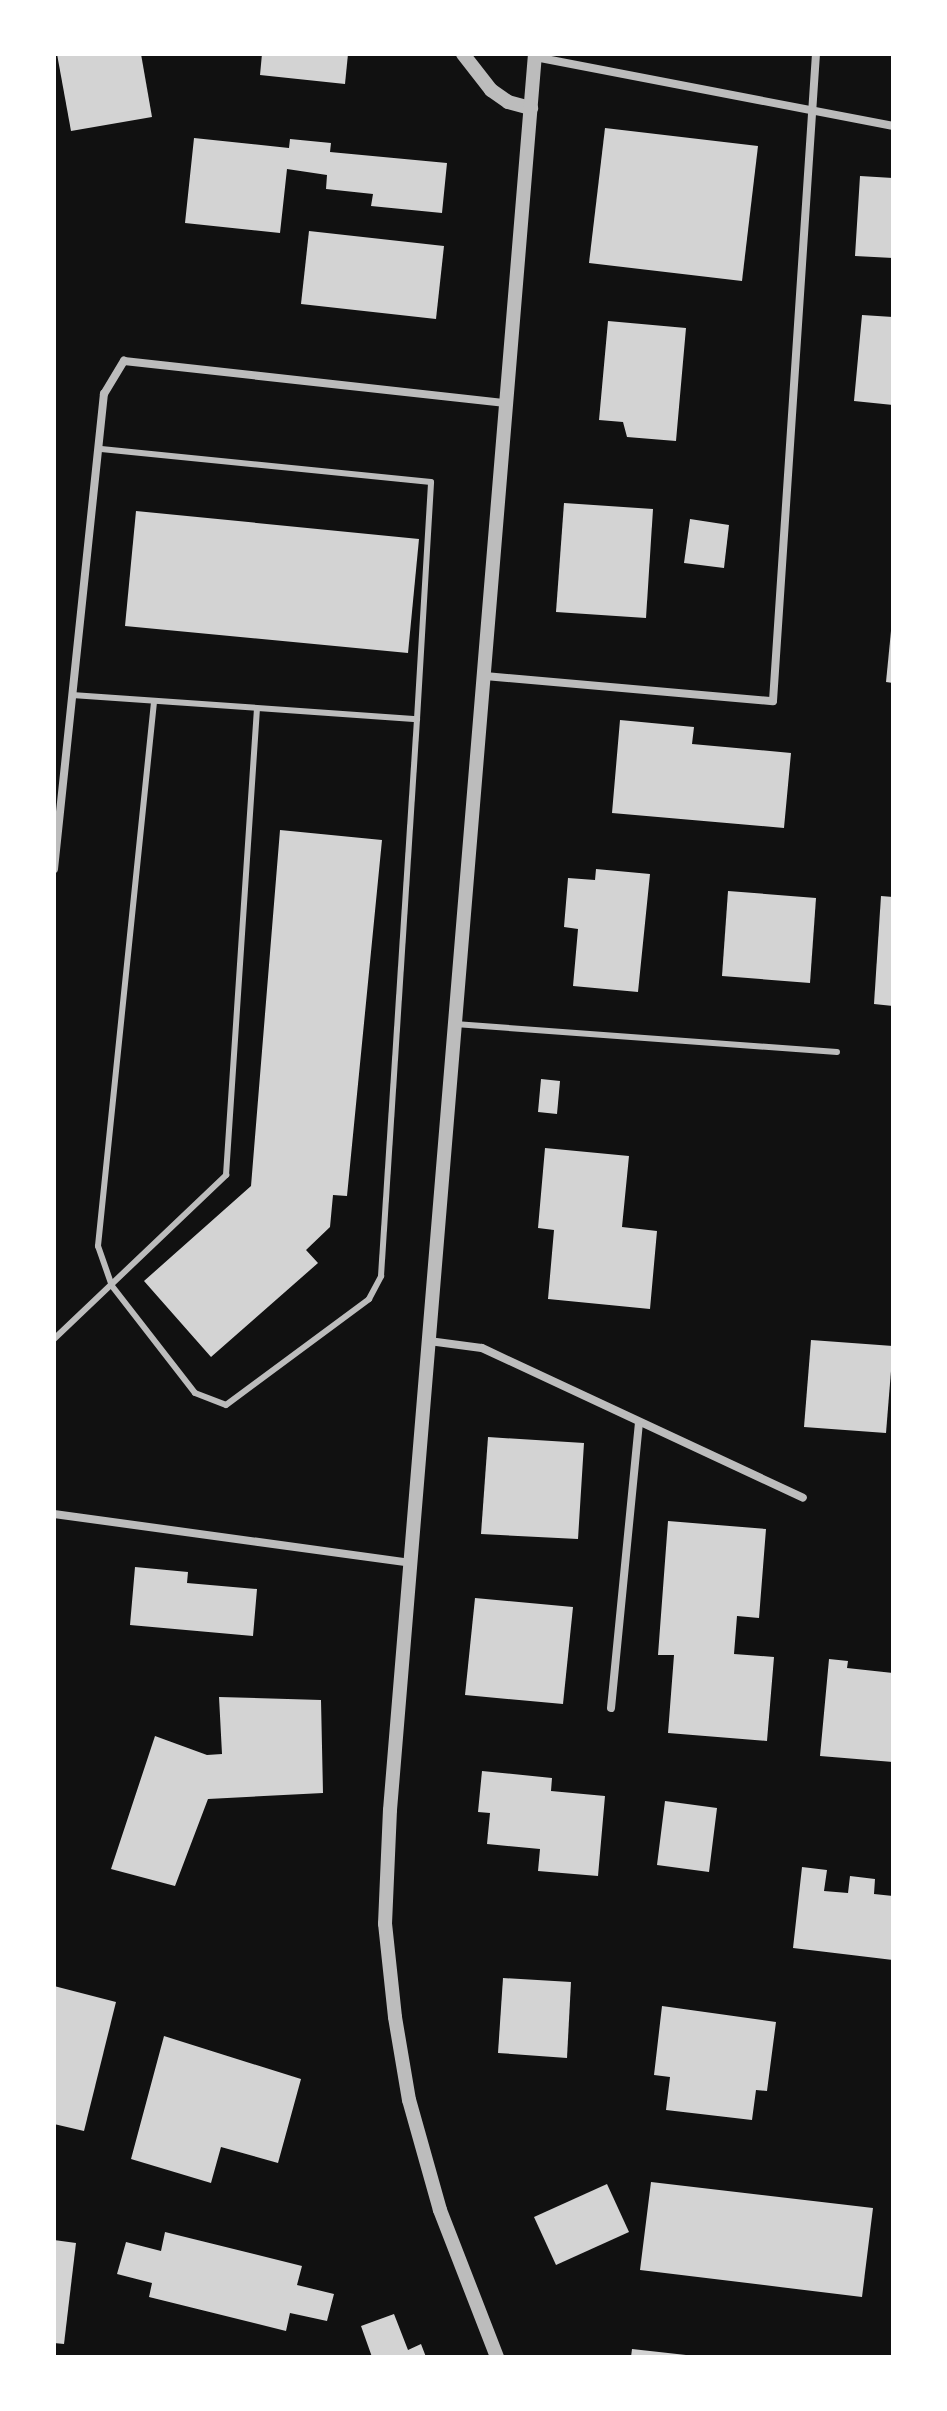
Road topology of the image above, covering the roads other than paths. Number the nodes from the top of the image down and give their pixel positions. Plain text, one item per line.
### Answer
1 (463, 54) edge
2 (816, 54) edge
3 (535, 56) edge
4 (531, 108) junction
5 (811, 109) junction
6 (893, 126) edge
7 (506, 403) junction
8 (99, 449) junction
9 (485, 676) junction
10 (72, 695) junction
11 (154, 702) junction
12 (257, 709) junction
13 (417, 719) junction
14 (54, 869) edge
15 (455, 1024) junction
16 (837, 1052) dead end
17 (112, 1286) junction
18 (54, 1339) edge
19 (429, 1341) junction
20 (639, 1422) junction
21 (803, 1498) dead end
22 (54, 1514) edge
23 (412, 1563) junction
24 (611, 1708) dead end
25 (497, 2357) edge

1 - 4 street
2 - 5 street
3 - 4 street
3 - 5 street
4 - 7 street
5 - 6 street
5 - 9 street
7 - 8 street
7 - 9 street
8 - 10 street
8 - 13 lane
9 - 15 street
10 - 11 lane
10 - 14 street
11 - 12 lane
11 - 17 lane
12 - 13 lane
12 - 17 lane
13 - 17 lane
15 - 16 lane
15 - 19 street
17 - 18 lane
19 - 20 street
19 - 23 street
20 - 21 street
20 - 24 street
22 - 23 street
23 - 25 street

